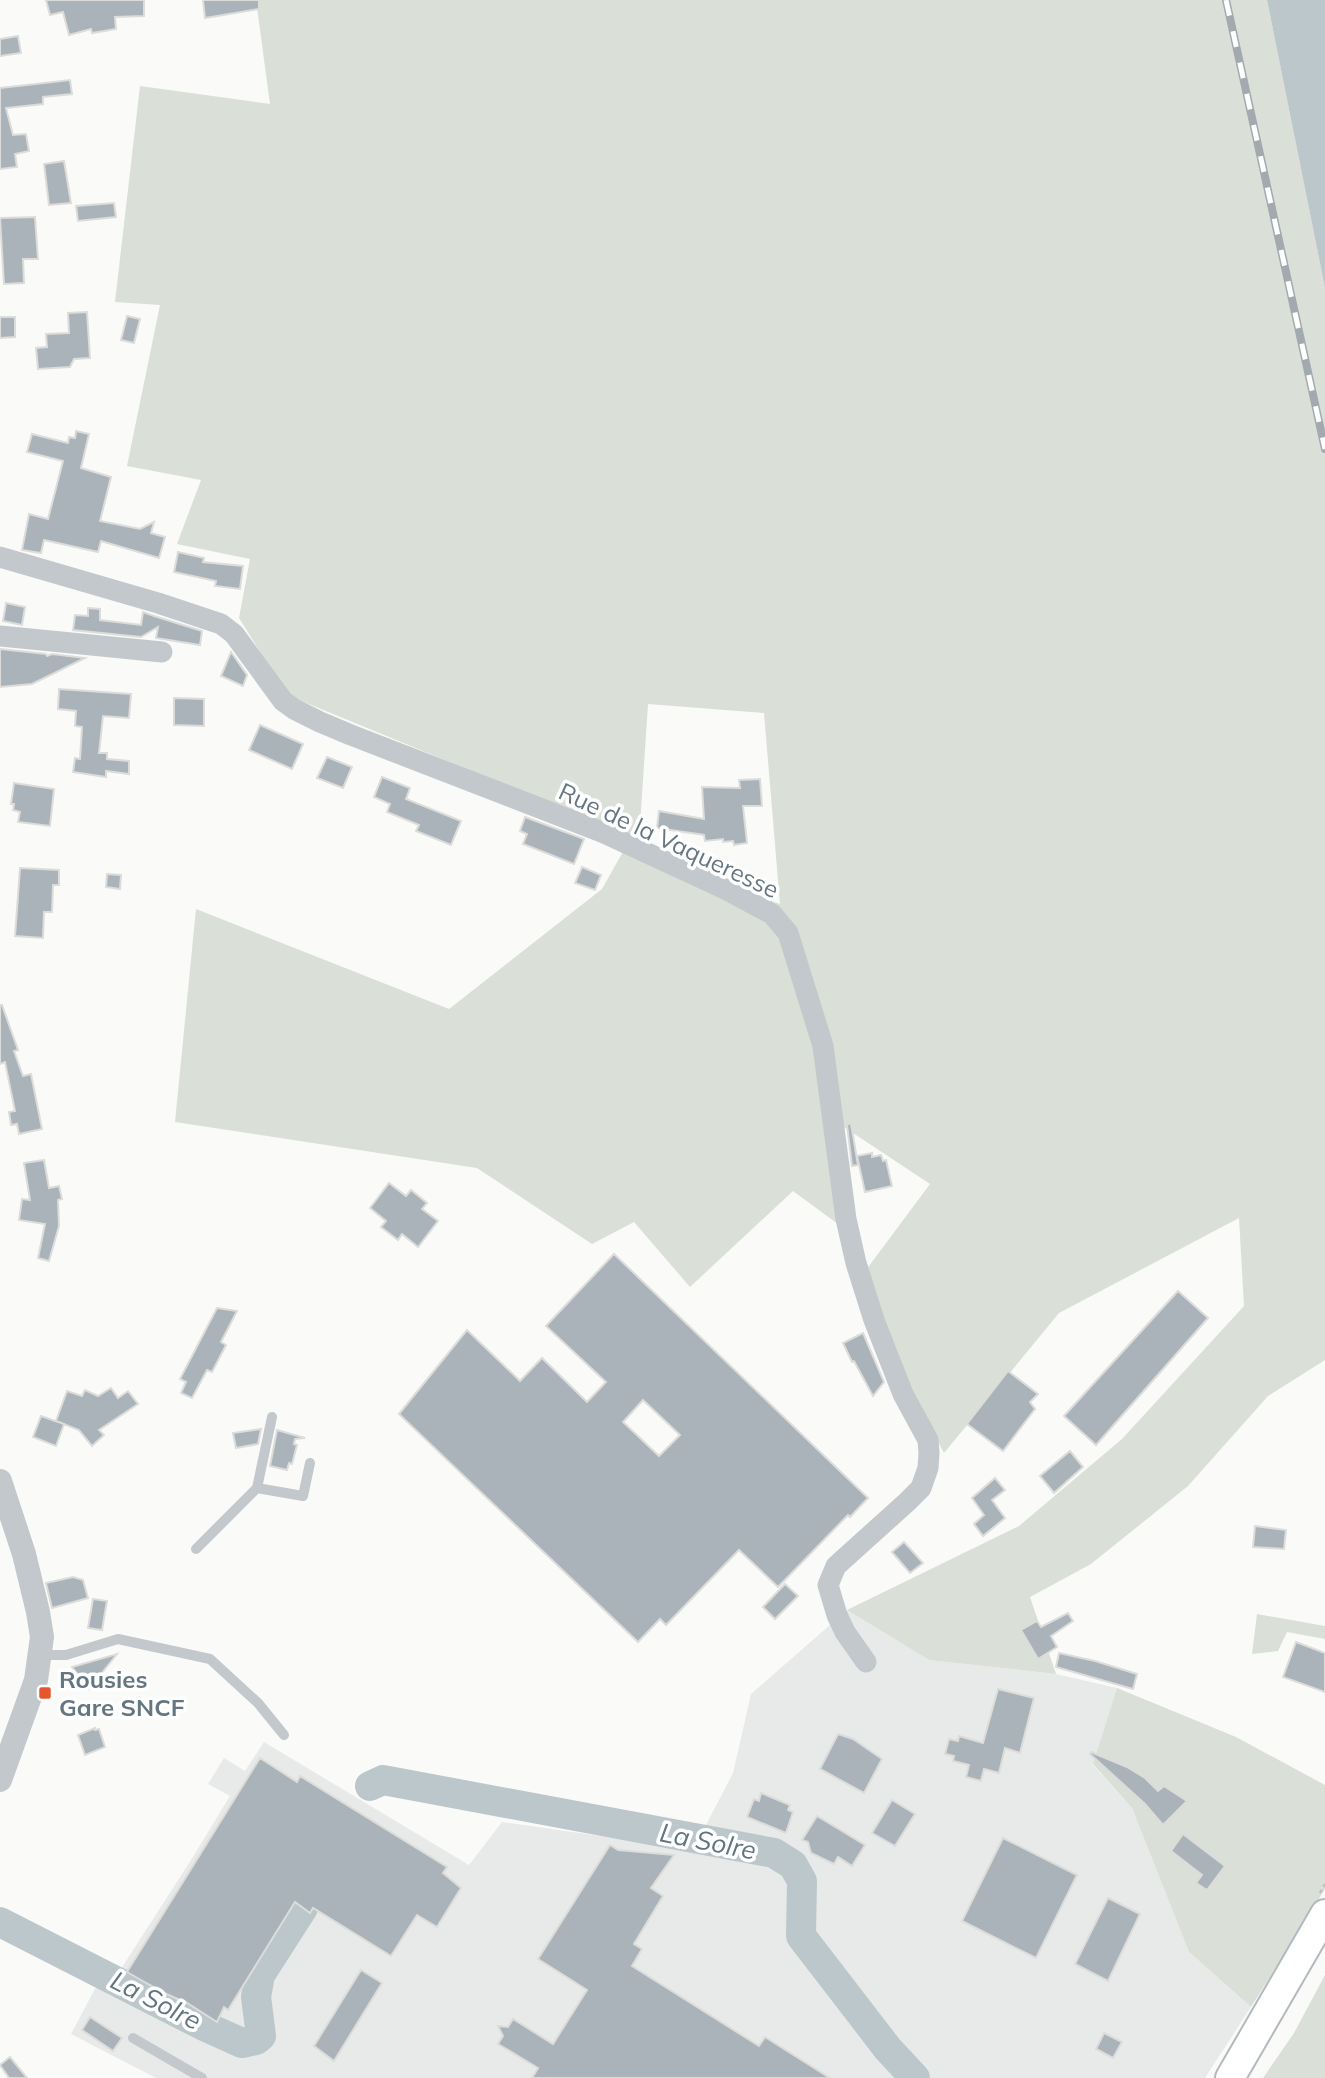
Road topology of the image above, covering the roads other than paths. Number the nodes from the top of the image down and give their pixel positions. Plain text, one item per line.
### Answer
1 (0, 557) edge
2 (0, 636) edge
3 (162, 652) dead end
4 (272, 1417) dead end
5 (310, 1463) dead end
6 (0, 1481) edge
7 (257, 1488) junction
8 (196, 1549) dead end
9 (41, 1655) junction
10 (866, 1662) dead end
11 (284, 1735) dead end
12 (0, 1780) edge
13 (1325, 1914) edge
14 (133, 2038) dead end
15 (202, 2078) edge
16 (1230, 2078) edge

1 - 10 street, Rue de la Vaqueresse
2 - 3 street
4 - 7 lane
5 - 7 lane
6 - 9 street
7 - 8 lane
9 - 11 lane
9 - 12 street
13 - 16 main road
14 - 15 lane

